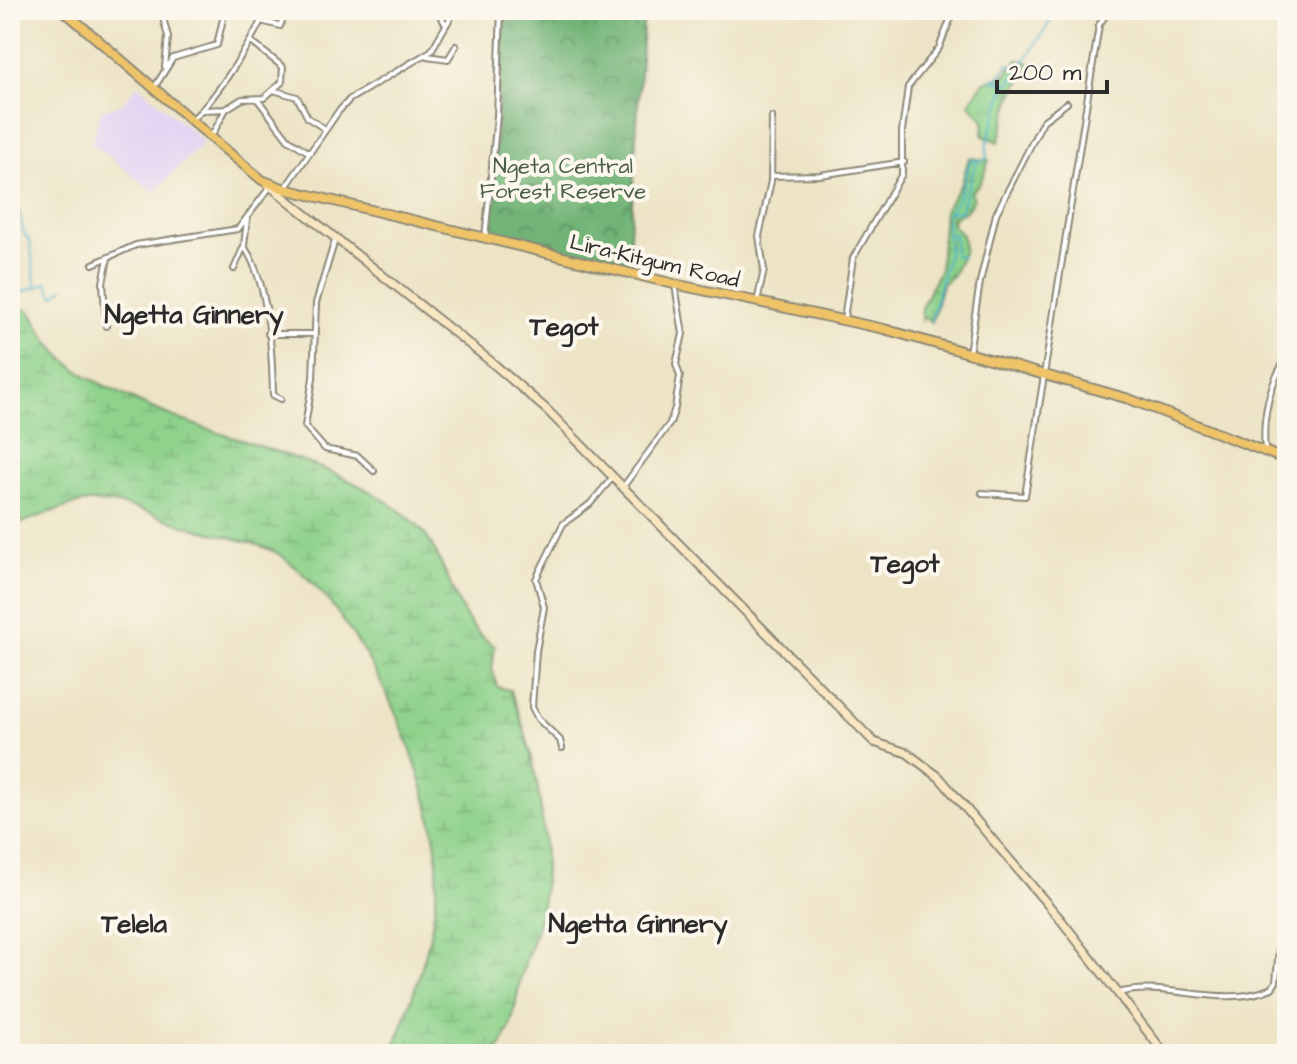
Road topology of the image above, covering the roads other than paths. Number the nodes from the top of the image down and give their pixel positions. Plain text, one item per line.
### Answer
1 (63, 10) edge
2 (161, 10) edge
3 (225, 10) edge
4 (266, 10) edge
5 (286, 10) edge
6 (437, 10) edge
7 (455, 10) edge
8 (501, 10) edge
9 (954, 10) edge
10 (1109, 10) edge
11 (261, 21) junction
12 (446, 25) junction
13 (250, 41) junction
14 (456, 46) dead end
15 (424, 55) junction
16 (165, 69) junction
17 (153, 90) junction
18 (273, 90) junction
19 (258, 100) junction
20 (1067, 103) dead end
21 (226, 109) junction
22 (204, 110) junction
23 (772, 117) dead end
24 (190, 121) junction
25 (325, 129) junction
26 (211, 137) junction
27 (308, 153) junction
28 (904, 162) junction
29 (771, 176) junction
30 (262, 180) junction
31 (270, 187) junction
32 (285, 189) junction
33 (248, 217) junction
34 (485, 238) junction
35 (335, 240) junction
36 (244, 246) junction
37 (108, 258) junction
38 (93, 264) dead end
39 (234, 269) dead end
40 (674, 284) junction
41 (757, 302) junction
42 (844, 319) junction
43 (106, 326) dead end
44 (268, 334) junction
45 (314, 334) junction
46 (969, 353) junction
47 (1287, 358) edge
48 (1046, 374) junction
49 (281, 399) dead end
50 (1265, 451) junction
51 (1287, 460) edge
52 (374, 471) dead end
53 (613, 477) junction
54 (623, 487) junction
55 (982, 493) dead end
56 (562, 748) dead end
57 (1287, 910) edge
58 (1118, 993) junction
59 (1165, 1054) edge

1 - 17 main road, Lira-Kitgum Road
2 - 16 street
3 - 16 street
4 - 11 street
5 - 11 street
6 - 12 street
7 - 12 street
8 - 34 street
9 - 28 street
10 - 48 street
11 - 13 street
12 - 15 street
13 - 18 street
13 - 22 street
14 - 15 street
15 - 25 street
16 - 17 street
17 - 24 main road, Lira-Kitgum Road
18 - 19 street
18 - 25 street
19 - 21 street
19 - 27 street
20 - 46 street
21 - 22 street
21 - 26 street
22 - 24 street
23 - 29 street
24 - 26 main road, Lira-Kitgum Road
25 - 27 street
26 - 30 main road, Lira-Kitgum Road
27 - 32 street
28 - 29 street
28 - 42 street
29 - 41 street
30 - 31 main road
30 - 32 main road, Lira-Kitgum Road
31 - 33 street
31 - 35 main road
32 - 34 main road, Lira-Kitgum Road
33 - 36 street
33 - 37 street
34 - 40 main road, Lira-Kitgum Road
35 - 45 street
35 - 53 main road
36 - 39 street
36 - 44 street
37 - 38 street
37 - 43 street
40 - 41 main road, Lira-Kitgum Road
40 - 54 street
41 - 42 main road, Lira-Kitgum Road
42 - 46 main road, Lira-Kitgum Road
44 - 45 street
44 - 49 street
45 - 52 street
46 - 48 main road, Lira-Kitgum Road
47 - 50 street
48 - 50 main road, Lira-Kitgum Road
48 - 55 street
50 - 51 main road, Lira-Kitgum Road
53 - 54 main road
53 - 56 street
54 - 58 main road
57 - 58 street
58 - 59 main road

